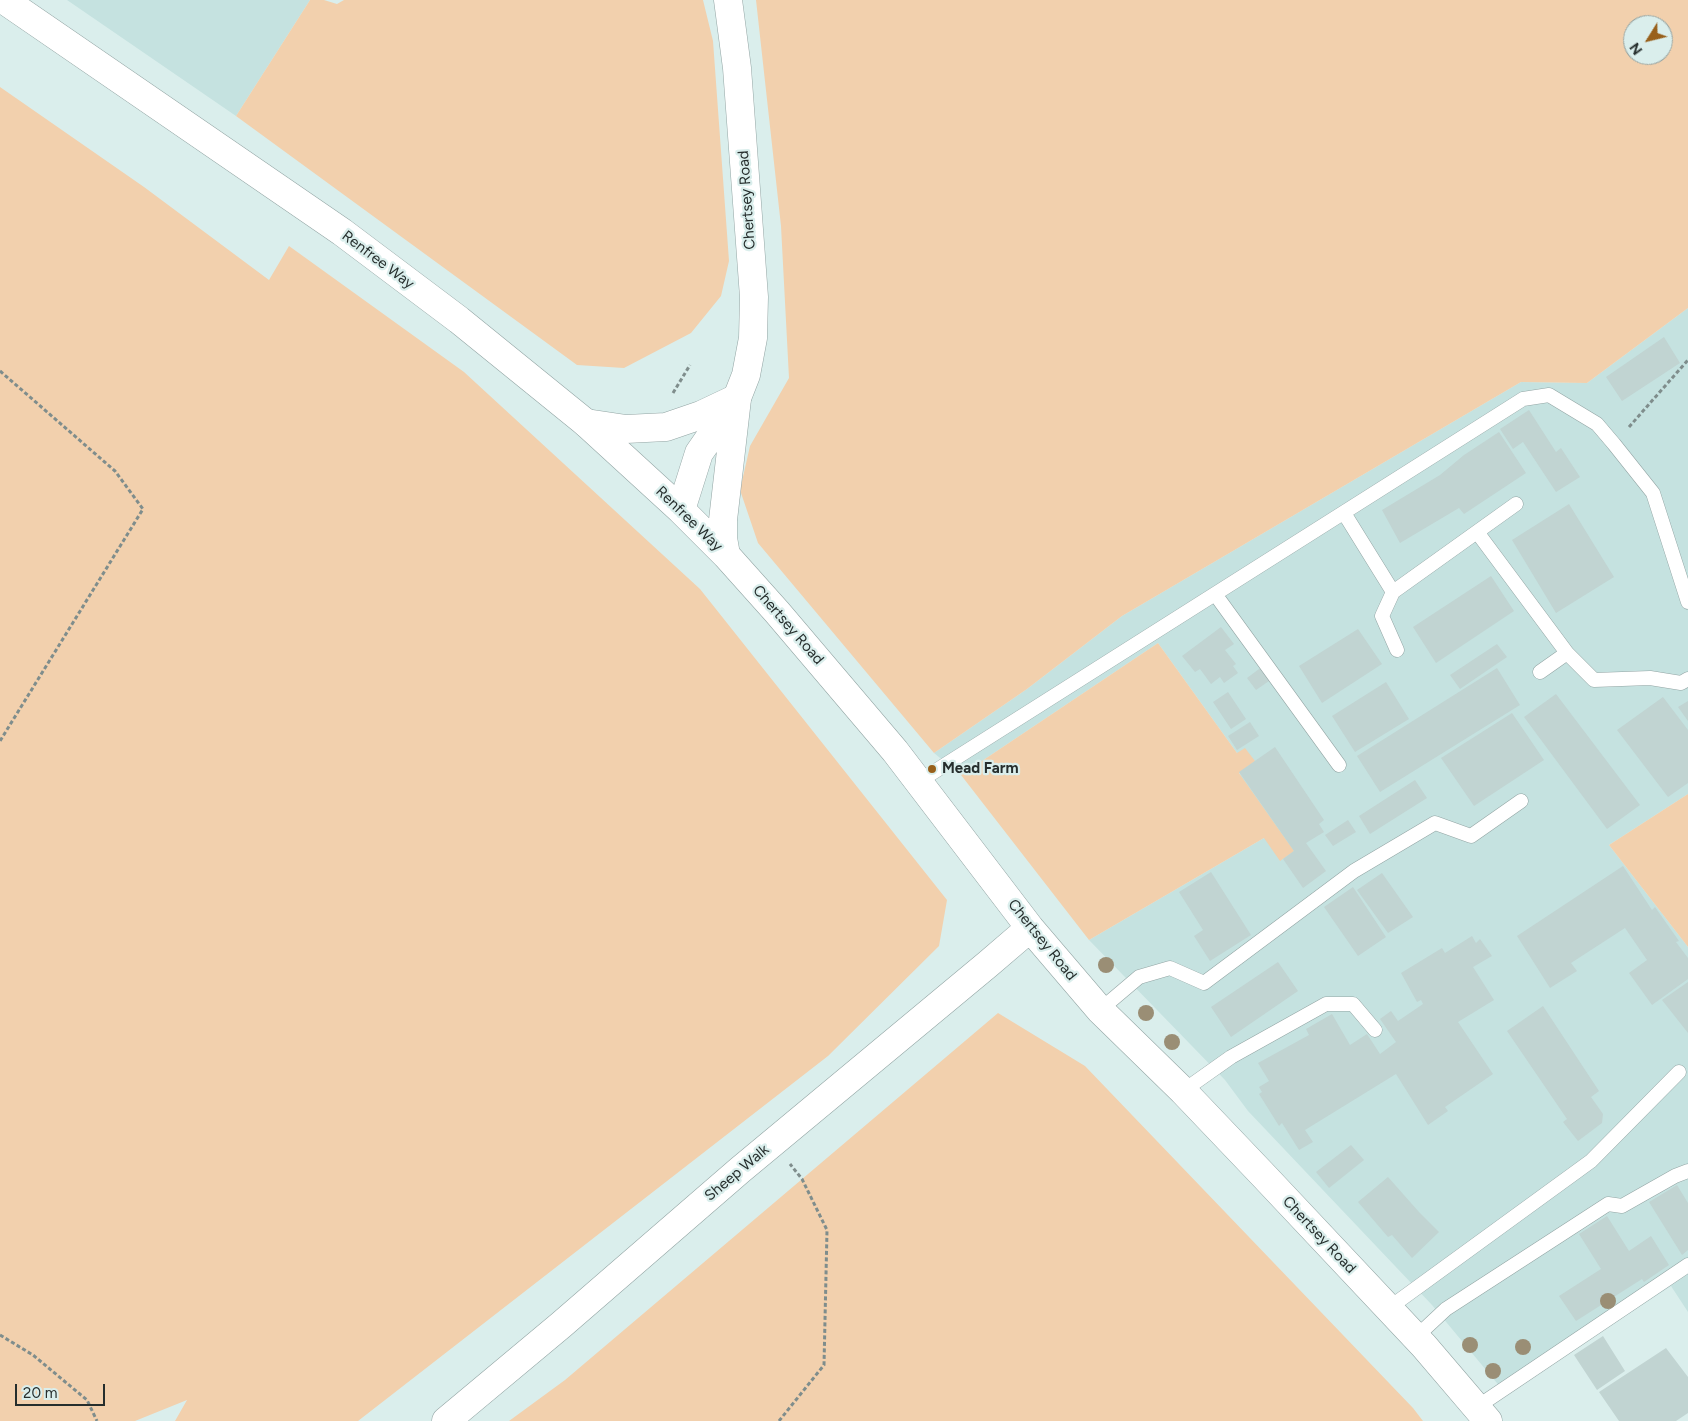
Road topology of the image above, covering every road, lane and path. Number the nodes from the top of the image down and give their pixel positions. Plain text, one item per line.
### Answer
1 (4, 0) edge
2 (728, 0) edge
3 (1688, 360) edge
4 (690, 365) dead end
5 (0, 371) edge
6 (671, 396) dead end
7 (737, 398) junction
8 (586, 423) junction
9 (1614, 444) junction
10 (1516, 504) dead end
11 (681, 510) junction
12 (1344, 513) junction
13 (1477, 532) junction
14 (726, 555) junction
15 (1393, 592) junction
16 (1215, 594) junction
17 (1688, 602) edge
18 (1397, 650) dead end
19 (1567, 653) junction
20 (1540, 672) dead end
21 (1688, 678) edge
22 (0, 741) edge
23 (1339, 765) dead end
24 (918, 782) junction
25 (1521, 801) dead end
26 (1030, 928) junction
27 (1100, 1010) junction
28 (1375, 1030) dead end
29 (1679, 1072) dead end
30 (1183, 1091) junction
31 (772, 1143) junction
32 (1688, 1171) edge
33 (1688, 1265) edge
34 (1388, 1308) junction
35 (0, 1335) edge
36 (1416, 1337) junction
37 (1483, 1414) edge
38 (97, 1421) edge
39 (446, 1421) edge
40 (780, 1421) edge

1 - 8 main road, Renfree Way
2 - 7 main road, Chertsey Road
3 - 9 path
4 - 6 path
5 - 22 path
7 - 8 main road
7 - 11 main road, Chertsey Road
7 - 14 main road, Chertsey Road
8 - 11 main road, Renfree Way
9 - 12 lane
9 - 17 lane
10 - 13 lane
11 - 14 main road, Renfree Way
12 - 15 lane
12 - 16 lane
13 - 15 lane
13 - 19 lane
14 - 24 main road, Chertsey Road
15 - 18 lane
16 - 23 lane
16 - 24 lane
19 - 20 lane
19 - 21 lane
24 - 26 main road, Chertsey Road
25 - 27 lane
26 - 27 main road, Chertsey Road
26 - 31 main road, Sheep Walk
27 - 30 main road, Chertsey Road
28 - 30 lane
29 - 34 lane
30 - 34 main road, Chertsey Road
31 - 39 main road, Sheep Walk
31 - 40 path
32 - 36 lane
33 - 37 lane
34 - 36 main road, Chertsey Road
35 - 38 path
36 - 37 main road, Chertsey Road

